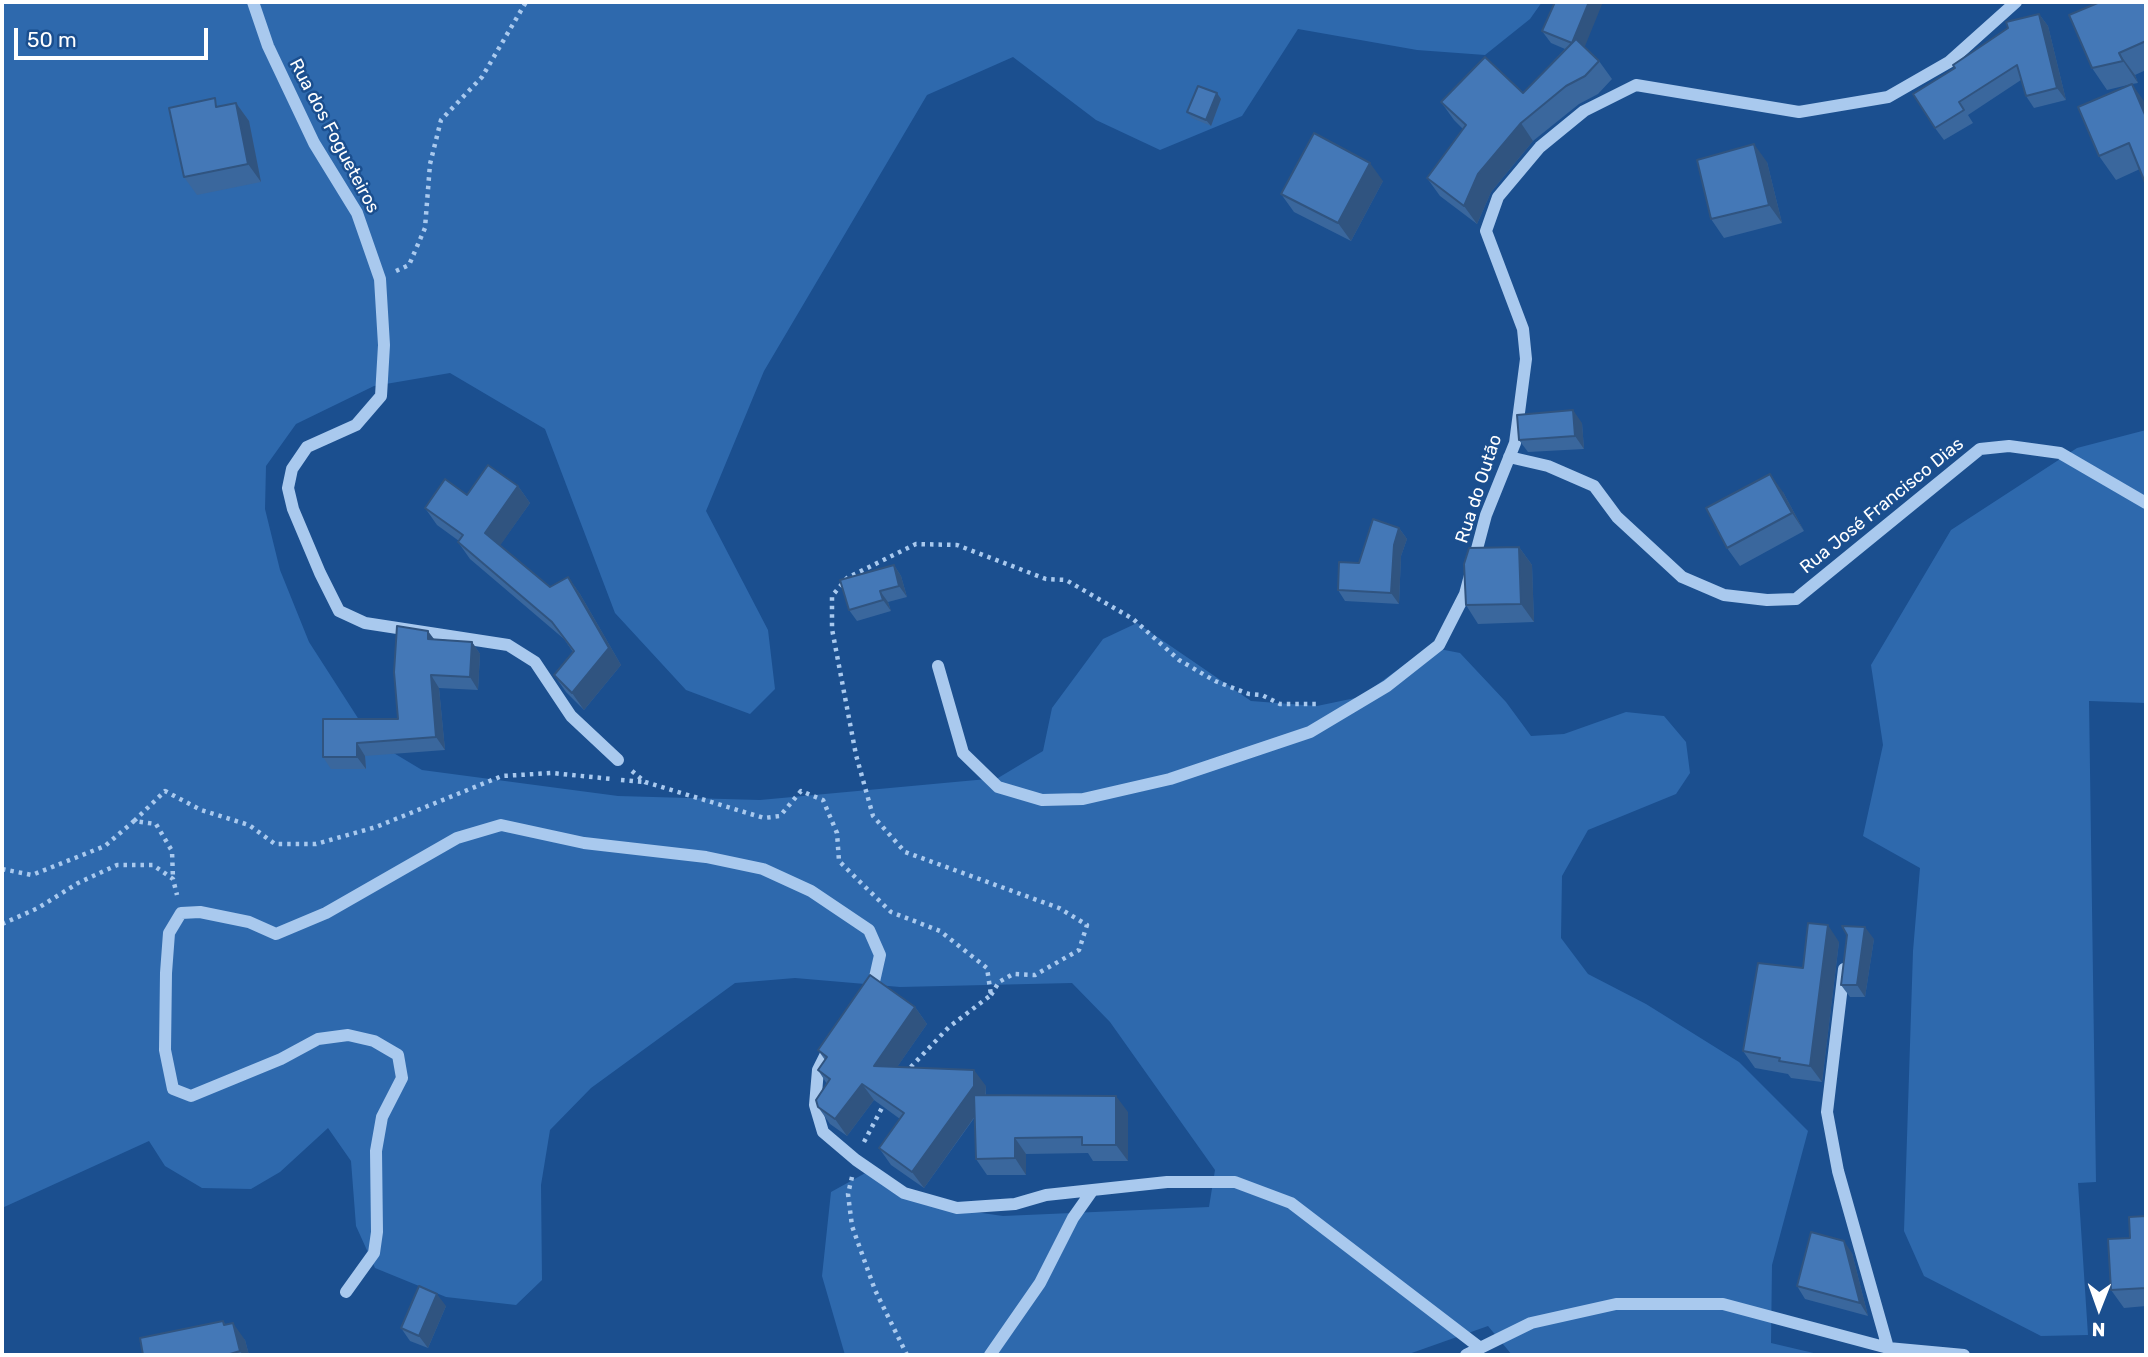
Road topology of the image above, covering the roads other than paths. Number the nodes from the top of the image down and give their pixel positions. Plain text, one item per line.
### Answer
1 (253, 2) edge
2 (2016, 2) edge
3 (1509, 457) junction
4 (2146, 503) edge
5 (938, 666) dead end
6 (618, 760) dead end
7 (1845, 959) edge
8 (860, 1009) edge
9 (839, 1034) edge
10 (1092, 1191) junction
11 (346, 1292) dead end
12 (1888, 1348) junction
13 (1480, 1351) edge
14 (990, 1355) edge
15 (1466, 1355) edge
16 (1964, 1355) edge

1 - 6 street, Rua dos Fogueteiros
2 - 3 street, Rua do Outão
3 - 4 street, Rua José Francisco Dias
3 - 5 street, Rua do Outão
7 - 12 street
8 - 11 street
9 - 10 street
10 - 13 street
10 - 14 street
12 - 13 street
12 - 16 street
13 - 15 street

